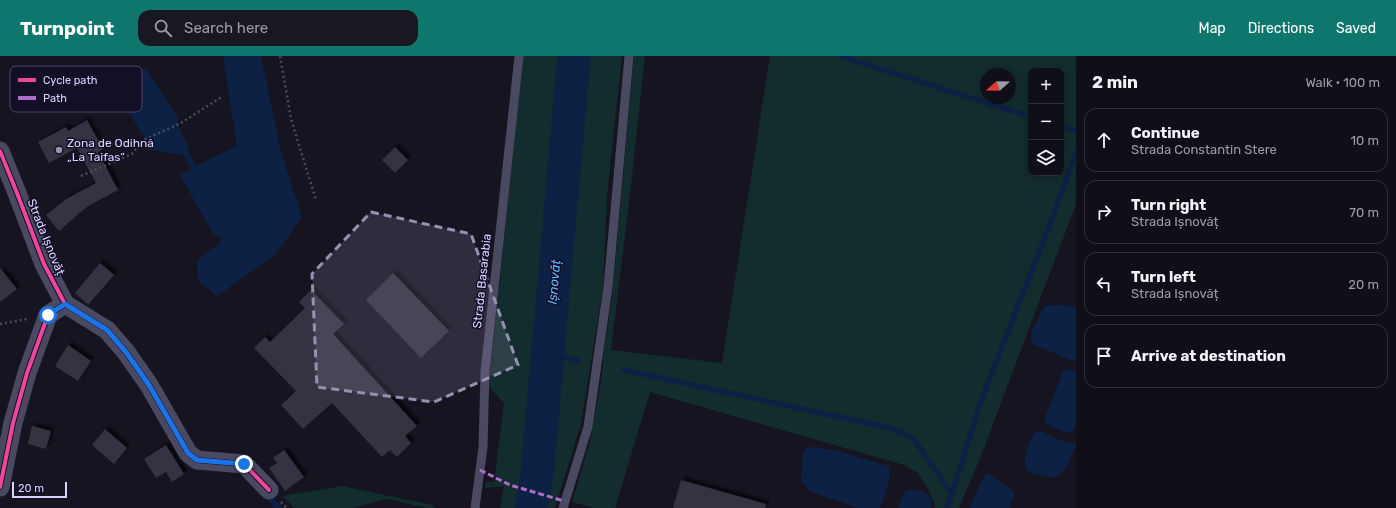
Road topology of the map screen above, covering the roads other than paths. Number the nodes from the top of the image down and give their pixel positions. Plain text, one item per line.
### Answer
1 (519, 56) edge
2 (629, 56) edge
3 (0, 151) edge
4 (65, 304) junction
5 (0, 487) edge
6 (269, 490) dead end
7 (475, 508) edge
8 (563, 508) edge

1 - 7 lane, Strada Basarabia
2 - 8 lane
3 - 4 street, Strada Ișnovăț
4 - 5 street
4 - 6 street

